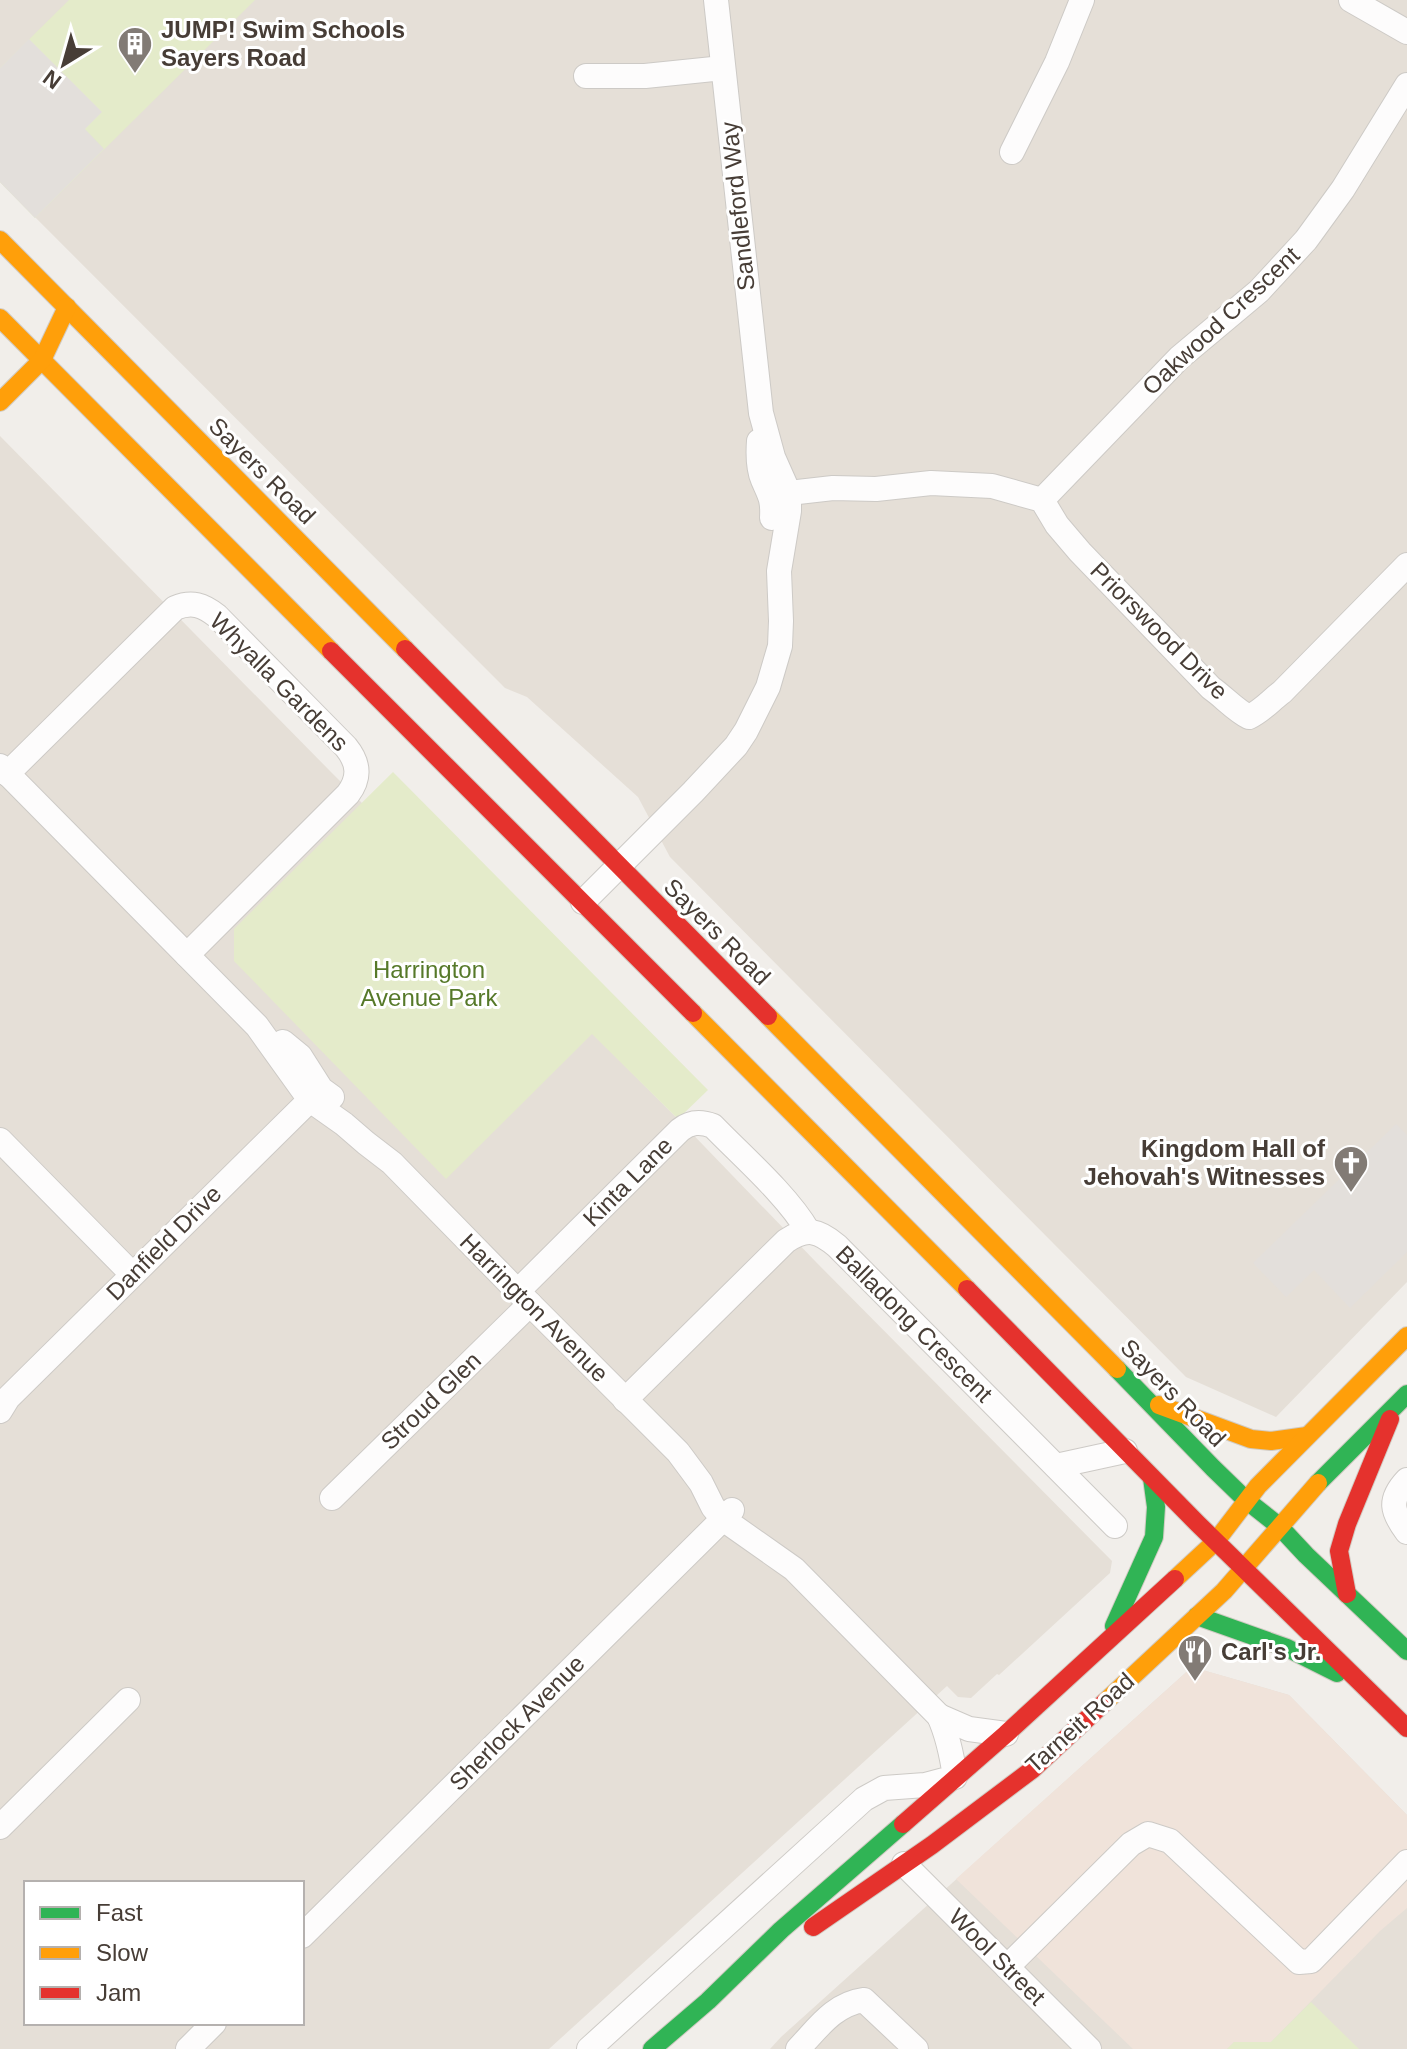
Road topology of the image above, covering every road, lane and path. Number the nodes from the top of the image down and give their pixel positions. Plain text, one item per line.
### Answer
1 (716, 0) edge
2 (1082, 0) edge
3 (1351, 0) edge
4 (1407, 32) edge
5 (723, 68) junction
6 (586, 76) dead end
7 (1407, 85) edge
8 (1012, 152) dead end
9 (0, 240) edge
10 (67, 307) junction
11 (0, 318) edge
12 (24, 332) junction
13 (42, 360) junction
14 (0, 402) edge
15 (1042, 500) junction
16 (783, 501) junction
17 (1407, 565) edge
18 (4, 770) edge
19 (618, 866) junction
20 (583, 902) junction
21 (187, 955) junction
22 (315, 1094) junction
23 (0, 1140) edge
24 (808, 1231) junction
25 (132, 1274) junction
26 (524, 1298) junction
27 (1407, 1336) edge
28 (1402, 1399) edge
29 (625, 1400) junction
30 (1148, 1401) junction
31 (3, 1404) edge
32 (1307, 1436) junction
33 (1125, 1451) junction
34 (1056, 1466) junction
35 (1152, 1478) junction
36 (1404, 1483) edge
37 (332, 1498) dead end
38 (1246, 1500) junction
39 (728, 1514) junction
40 (1115, 1526) dead end
41 (1279, 1526) junction
42 (1407, 1532) edge
43 (1216, 1541) junction
44 (1245, 1569) junction
45 (1347, 1594) junction
46 (1197, 1616) junction
47 (1109, 1638) junction
48 (1407, 1651) edge
49 (1366, 1688) junction
50 (128, 1700) dead end
51 (939, 1716) junction
52 (1407, 1728) edge
53 (1006, 1734) junction
54 (955, 1777) junction
55 (0, 1827) edge
56 (1407, 1862) edge
57 (904, 1864) junction
58 (304, 1934) edge
59 (1007, 1967) junction
60 (708, 2001) junction
61 (212, 2025) edge
62 (676, 2031) junction
63 (188, 2049) edge
64 (589, 2049) edge
65 (652, 2049) edge
66 (661, 2049) edge
67 (798, 2049) edge
68 (916, 2049) edge
69 (1089, 2049) edge

1 - 5 street, Sandleford Way
2 - 8 street
3 - 4 street
5 - 6 street
5 - 16 street, Sandleford Way
7 - 15 street, Oakwood Crescent
9 - 10 main road, Sayers Road
10 - 12 main road
10 - 13 main road
10 - 19 main road, Sayers Road
11 - 12 main road
12 - 13 main road
13 - 14 main road
13 - 20 main road
15 - 16 street
15 - 17 street, Priorswood Drive
16 - 19 street, Sandleford Way
18 - 21 street, Harrington Avenue
18 - 21 street, Whyalla Gardens
19 - 20 street, Sandleford Way
19 - 30 main road, Sayers Road
20 - 33 main road
21 - 22 street, Harrington Avenue
22 - 25 street, Danfield Drive
22 - 26 street, Harrington Avenue
23 - 25 street
24 - 26 street, Kinta Lane
24 - 29 street, Balladong Crescent
24 - 34 street, Balladong Crescent
25 - 31 street, Danfield Drive
26 - 29 street, Harrington Avenue
26 - 37 street, Stroud Glen
27 - 32 main road, Tarneit Road
28 - 41 main road, Tarneit Road
28 - 45 main road
29 - 39 street, Harrington Avenue
30 - 32 main road
30 - 38 main road, Sayers Road
32 - 38 main road, Tarneit Road
33 - 34 street
33 - 35 main road
34 - 40 street, Balladong Crescent
35 - 43 main road
35 - 47 main road
36 - 42 street
38 - 41 main road, Sayers Road
38 - 43 main road, Tarneit Road
39 - 51 street, Harrington Avenue
39 - 58 street, Sherlock Avenue
41 - 44 main road, Tarneit Road
41 - 45 main road, Sayers Road
43 - 44 main road
43 - 47 main road, Tarneit Road
44 - 46 main road, Tarneit Road
44 - 49 main road
45 - 48 main road, Sayers Road
46 - 49 main road
46 - 57 main road, Tarneit Road
47 - 53 main road, Tarneit Road
49 - 52 main road
50 - 55 street
51 - 53 street, Harrington Avenue
51 - 54 street, Harrington Avenue
53 - 54 main road, Tarneit Road
54 - 60 main road, Tarneit Road
54 - 64 street, Tarneit Road
56 - 59 street
57 - 59 street, Wool Street
57 - 60 main road, Tarneit Road
59 - 69 street, Wool Street
60 - 62 main road, Tarneit Road
61 - 63 street
62 - 65 main road, Tarneit Road
62 - 66 main road, Tarneit Road
67 - 68 street

